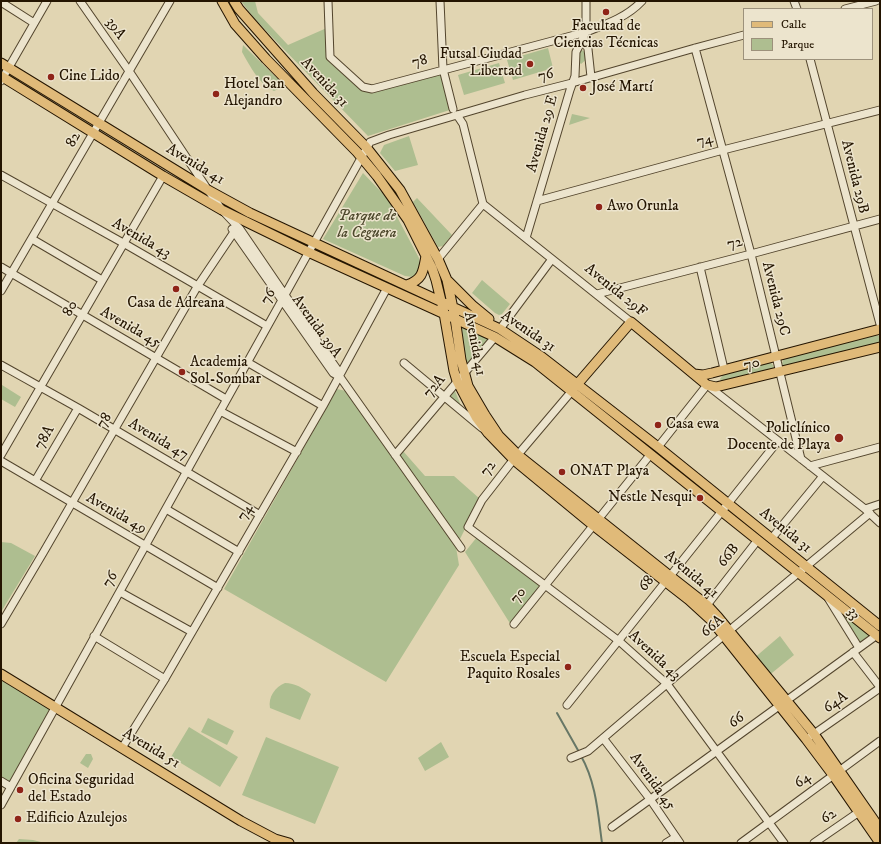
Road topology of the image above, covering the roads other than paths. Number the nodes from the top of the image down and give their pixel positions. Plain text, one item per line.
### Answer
1 (47, 1) edge
2 (80, 1) edge
3 (170, 1) edge
4 (222, 1) edge
5 (234, 1) edge
6 (328, 1) edge
7 (440, 1) edge
8 (586, 1) edge
9 (642, 1) edge
10 (876, 1) edge
11 (1, 2) edge
12 (849, 8) edge
13 (34, 22) junction
14 (585, 35) junction
15 (743, 35) edge
16 (695, 48) junction
17 (810, 60) edge
18 (5, 66) edge
19 (444, 69) junction
20 (129, 71) junction
21 (591, 77) junction
22 (2, 78) edge
23 (572, 83) junction
24 (880, 110) edge
25 (455, 112) junction
26 (98, 124) junction
27 (827, 124) junction
28 (93, 132) junction
29 (366, 147) junction
30 (723, 150) junction
31 (359, 154) junction
32 (1, 175) edge
33 (163, 176) junction
34 (208, 190) junction
35 (537, 202) junction
36 (53, 204) junction
37 (483, 204) junction
38 (222, 210) junction
39 (880, 219) edge
40 (853, 225) junction
41 (234, 232) junction
42 (526, 238) junction
43 (32, 239) junction
44 (314, 242) junction
45 (125, 244) junction
46 (308, 252) junction
47 (751, 254) junction
48 (426, 256) junction
49 (438, 259) junction
50 (552, 259) junction
51 (1, 267) edge
52 (700, 267) junction
53 (12, 273) junction
54 (102, 280) junction
55 (447, 280) junction
56 (407, 285) junction
57 (197, 287) junction
58 (387, 288) junction
59 (1, 291) edge
60 (597, 294) junction
61 (283, 298) junction
62 (441, 301) junction
63 (453, 306) junction
64 (444, 313) junction
65 (82, 315) junction
66 (455, 318) junction
67 (630, 322) junction
68 (880, 324) edge
69 (267, 326) junction
70 (500, 328) junction
71 (880, 329) edge
72 (495, 337) junction
73 (880, 347) edge
74 (776, 356) junction
75 (156, 358) junction
76 (247, 362) junction
77 (404, 363) dead end
78 (1, 364) edge
79 (724, 369) junction
80 (780, 372) junction
81 (464, 373) junction
82 (712, 373) junction
83 (694, 374) junction
84 (340, 377) junction
85 (457, 381) junction
86 (707, 385) junction
87 (40, 387) junction
88 (574, 388) junction
89 (444, 397) junction
90 (226, 399) junction
91 (323, 406) junction
92 (78, 408) junction
93 (220, 410) junction
94 (115, 430) junction
95 (488, 433) junction
96 (778, 441) junction
97 (658, 447) junction
98 (880, 447) edge
99 (296, 452) junction
100 (395, 455) junction
101 (650, 455) junction
102 (1, 456) edge
103 (516, 458) junction
104 (801, 459) junction
105 (1, 461) edge
106 (810, 466) junction
107 (186, 472) junction
108 (823, 476) junction
109 (35, 481) junction
110 (72, 503) junction
111 (728, 504) junction
112 (880, 504) edge
113 (166, 509) junction
114 (868, 511) junction
115 (721, 512) junction
116 (260, 515) junction
117 (596, 523) junction
118 (880, 523) edge
119 (468, 527) joint
120 (772, 538) junction
121 (757, 541) junction
122 (146, 546) junction
123 (461, 548) dead end
124 (239, 552) junction
125 (807, 566) junction
126 (799, 573) junction
127 (668, 579) junction
128 (546, 585) junction
129 (218, 588) junction
130 (120, 592) junction
131 (826, 594) junction
132 (707, 605) junction
133 (1, 624) edge
134 (514, 624) dead end
135 (880, 626) edge
136 (192, 632) junction
137 (727, 632) junction
138 (94, 636) junction
139 (878, 637) edge
140 (619, 641) junction
141 (856, 650) junction
142 (1, 674) edge
143 (165, 679) junction
144 (667, 684) junction
145 (880, 687) edge
146 (782, 703) junction
147 (567, 705) dead end
148 (56, 706) junction
149 (810, 737) junction
150 (603, 738) junction
151 (880, 741) edge
152 (122, 748) junction
153 (717, 752) junction
154 (571, 758) dead end
155 (836, 773) junction
156 (1, 781) edge
157 (11, 787) junction
158 (650, 799) junction
159 (1, 805) edge
160 (859, 812) junction
161 (768, 822) junction
162 (879, 825) edge
163 (612, 827) dead end
164 (678, 840) edge
165 (288, 843) edge
166 (666, 843) edge
167 (741, 843) edge
168 (784, 843) edge
169 (814, 843) edge
170 (880, 843) edge

1 - 13 street
2 - 20 street, 39A
3 - 20 street, 82
4 - 31 main road, Avenida 31
5 - 29 main road, Avenida 31
6 - 19 street, 78
7 - 19 street
8 - 14 street, Avenida 29 E
9 - 14 street, 78
10 - 12 street
11 - 13 street
13 - 18 street
14 - 19 street, 78
14 - 21 street, Avenida 29 E
14 - 23 street, Avenida 29 E
15 - 16 street, 76
16 - 21 street, 76
16 - 30 street, Avenida 29C
17 - 27 street, Avenida 29B
18 - 22 street
18 - 26 main road, Avenida 41
19 - 25 street
20 - 26 street, 82
20 - 34 street, Avenida 39A
21 - 23 street, 76
22 - 28 main road, Avenida 41
23 - 25 street, 76
23 - 35 street, Avenida 29 E
24 - 27 street, 74
25 - 29 street, 76
25 - 37 street
26 - 28 street, 82
26 - 34 main road, Avenida 41
27 - 30 street, 74
27 - 40 street, Avenida 29B
28 - 33 main road, Avenida 41
28 - 36 street, 82
29 - 31 street, 76
29 - 49 main road, Avenida 31
30 - 35 street, 74
30 - 47 street, Avenida 29C
31 - 44 street, 76
31 - 48 main road, Avenida 31
32 - 36 street, Avenida 43
33 - 38 main road, Avenida 41
33 - 45 street, 80
34 - 38 street, Avenida 39A
34 - 44 main road, Avenida 41
35 - 42 street, Avenida 29 E
36 - 43 street, 82
36 - 45 street, Avenida 43
37 - 42 street, Avenida 29F
37 - 49 street
38 - 41 street, Avenida 39A
38 - 46 main road, Avenida 41
38 - 61 street, Avenida 39A
39 - 40 street, 72
40 - 47 street, 72
40 - 68 street, Avenida 29B
41 - 57 street, 78
41 - 61 street, Avenida 39A
42 - 50 street, Avenida 29F
43 - 53 street, 82
43 - 54 street
44 - 46 street, 76
44 - 56 main road, Avenida 41
45 - 54 street, 80
45 - 57 street, Avenida 43
46 - 58 main road, Avenida 41
46 - 61 street, 76
47 - 52 street, 72
47 - 74 street, Avenida 29C
48 - 56 main road
48 - 62 main road, Avenida 31
49 - 55 main road, Avenida 31
50 - 60 street, Avenida 29F
50 - 70 street
51 - 53 street, Avenida 45
52 - 60 street, 72
52 - 79 street
53 - 59 street, 82
53 - 65 street, Avenida 45
54 - 65 street, 80
55 - 63 main road, Avenida 31
55 - 70 main road
56 - 62 main road, Avenida 41
57 - 69 street, Avenida 43
57 - 75 street, 78
58 - 64 main road, Avenida 41
58 - 84 street, 74
60 - 67 street, Avenida 29F
61 - 69 street, 76
61 - 84 street, Avenida 39A
62 - 63 main road, Avenida 41
62 - 64 main road, Avenida 31
63 - 66 main road, Avenida 41
63 - 70 main road, Avenida 31
64 - 66 main road, Avenida 31
64 - 85 main road, Avenida 41
65 - 75 street, Avenida 45
65 - 87 street, 80
66 - 72 main road, Avenida 31
66 - 81 main road, Avenida 41
67 - 83 main road, Avenida 29F
67 - 88 main road, 72
69 - 76 street, 76
70 - 88 main road, Avenida 31
71 - 74 main road, 70
72 - 81 street, 72A
72 - 88 main road, Avenida 31
73 - 80 main road, 70
74 - 79 main road, 70
74 - 80 street, Avenida 29C
75 - 90 street, Avenida 45
75 - 94 street, 78
76 - 90 street, 76
76 - 91 street
77 - 89 street
78 - 87 street, Avenida 47
79 - 82 main road, 70
80 - 86 main road, 70
80 - 104 street, Avenida 29C
81 - 85 street, 72A
81 - 103 main road, Avenida 41
82 - 83 main road, 70
82 - 86 main road
83 - 86 main road, Avenida 29F
84 - 91 street, 74
84 - 100 street, Avenida 39A
85 - 89 street, 72A
85 - 95 main road, Avenida 41
86 - 96 street, Avenida 29F
86 - 97 street
87 - 92 street, Avenida 47
87 - 102 street, 80
88 - 97 main road, Avenida 31
88 - 101 main road, Avenida 31
88 - 103 street, 72
89 - 95 street
89 - 100 street, 72A
90 - 93 street, 76
91 - 99 street, 74
92 - 94 street, Avenida 47
92 - 109 street, 78A
93 - 99 street
93 - 107 street, 76
94 - 107 street, Avenida 47
94 - 110 street, 78
95 - 103 main road, Avenida 41
96 - 104 street, Avenida 29F
96 - 111 street, 68
97 - 111 main road, Avenida 31
98 - 106 street
99 - 116 street, 74
100 - 123 street, Avenida 39A
101 - 115 main road, Avenida 31
101 - 117 street, 70
103 - 117 main road, Avenida 41
103 - 119 street, 72
104 - 106 street
105 - 109 street, Avenida 49
106 - 108 street
107 - 113 street, 76
107 - 116 street, Avenida 47
108 - 114 street
108 - 120 street
109 - 110 street, Avenida 49
110 - 122 street, Avenida 49
110 - 133 street, 78
111 - 115 street, 68
111 - 120 main road, Avenida 31
112 - 114 street, 66A
113 - 122 street, 76
113 - 124 street
114 - 118 street
114 - 125 street, 66A
115 - 121 main road, Avenida 31
115 - 127 street, 68
116 - 124 street, 74
117 - 127 main road, Avenida 41
117 - 128 street, 70
119 - 128 street, Avenida 43
120 - 125 main road, Avenida 31
121 - 126 main road, Avenida 31
121 - 132 street, 66B
122 - 129 street, Avenida 49
122 - 130 street, 76
124 - 129 street, 74
125 - 126 street, 66A
125 - 135 main road, Avenida 31
126 - 131 main road, Avenida 31
126 - 137 street, 66A
127 - 132 main road, Avenida 41
127 - 137 main road, Avenida 41
127 - 140 street, 68
128 - 134 street, 70
128 - 140 street, Avenida 43
129 - 136 street, 74
130 - 136 street
130 - 138 street, 76
131 - 139 main road, Avenida 31
131 - 141 street, 33
132 - 137 main road, Avenida 41
136 - 143 street, 74
137 - 144 street, 66A
137 - 146 main road, Avenida 41
138 - 143 street
138 - 148 street, 76
139 - 141 street, 66
140 - 144 street, Avenida 43
140 - 147 street, 68
141 - 145 street, 33
141 - 146 street, 66
142 - 148 main road, Avenida 51
143 - 152 street, 74
144 - 150 street, 66A
144 - 153 street, Avenida 43
145 - 149 street, 64A
146 - 149 main road, Avenida 41
146 - 153 street, 66
148 - 152 main road, Avenida 51
148 - 157 street, 76
149 - 155 main road, Avenida 41
150 - 154 street, 66A
150 - 158 street, Avenida 45
151 - 155 street, 64
152 - 165 main road, Avenida 51
153 - 158 street, 66
153 - 161 street, Avenida 43
155 - 160 main road, Avenida 41
155 - 161 street, 64
155 - 162 main road, Avenida 41
156 - 157 street
157 - 159 street, 76
158 - 163 street, 66
158 - 164 street, Avenida 45
160 - 169 street, 62
160 - 170 main road, Avenida 41
161 - 167 street, 64
161 - 168 street, Avenida 43
164 - 166 street

